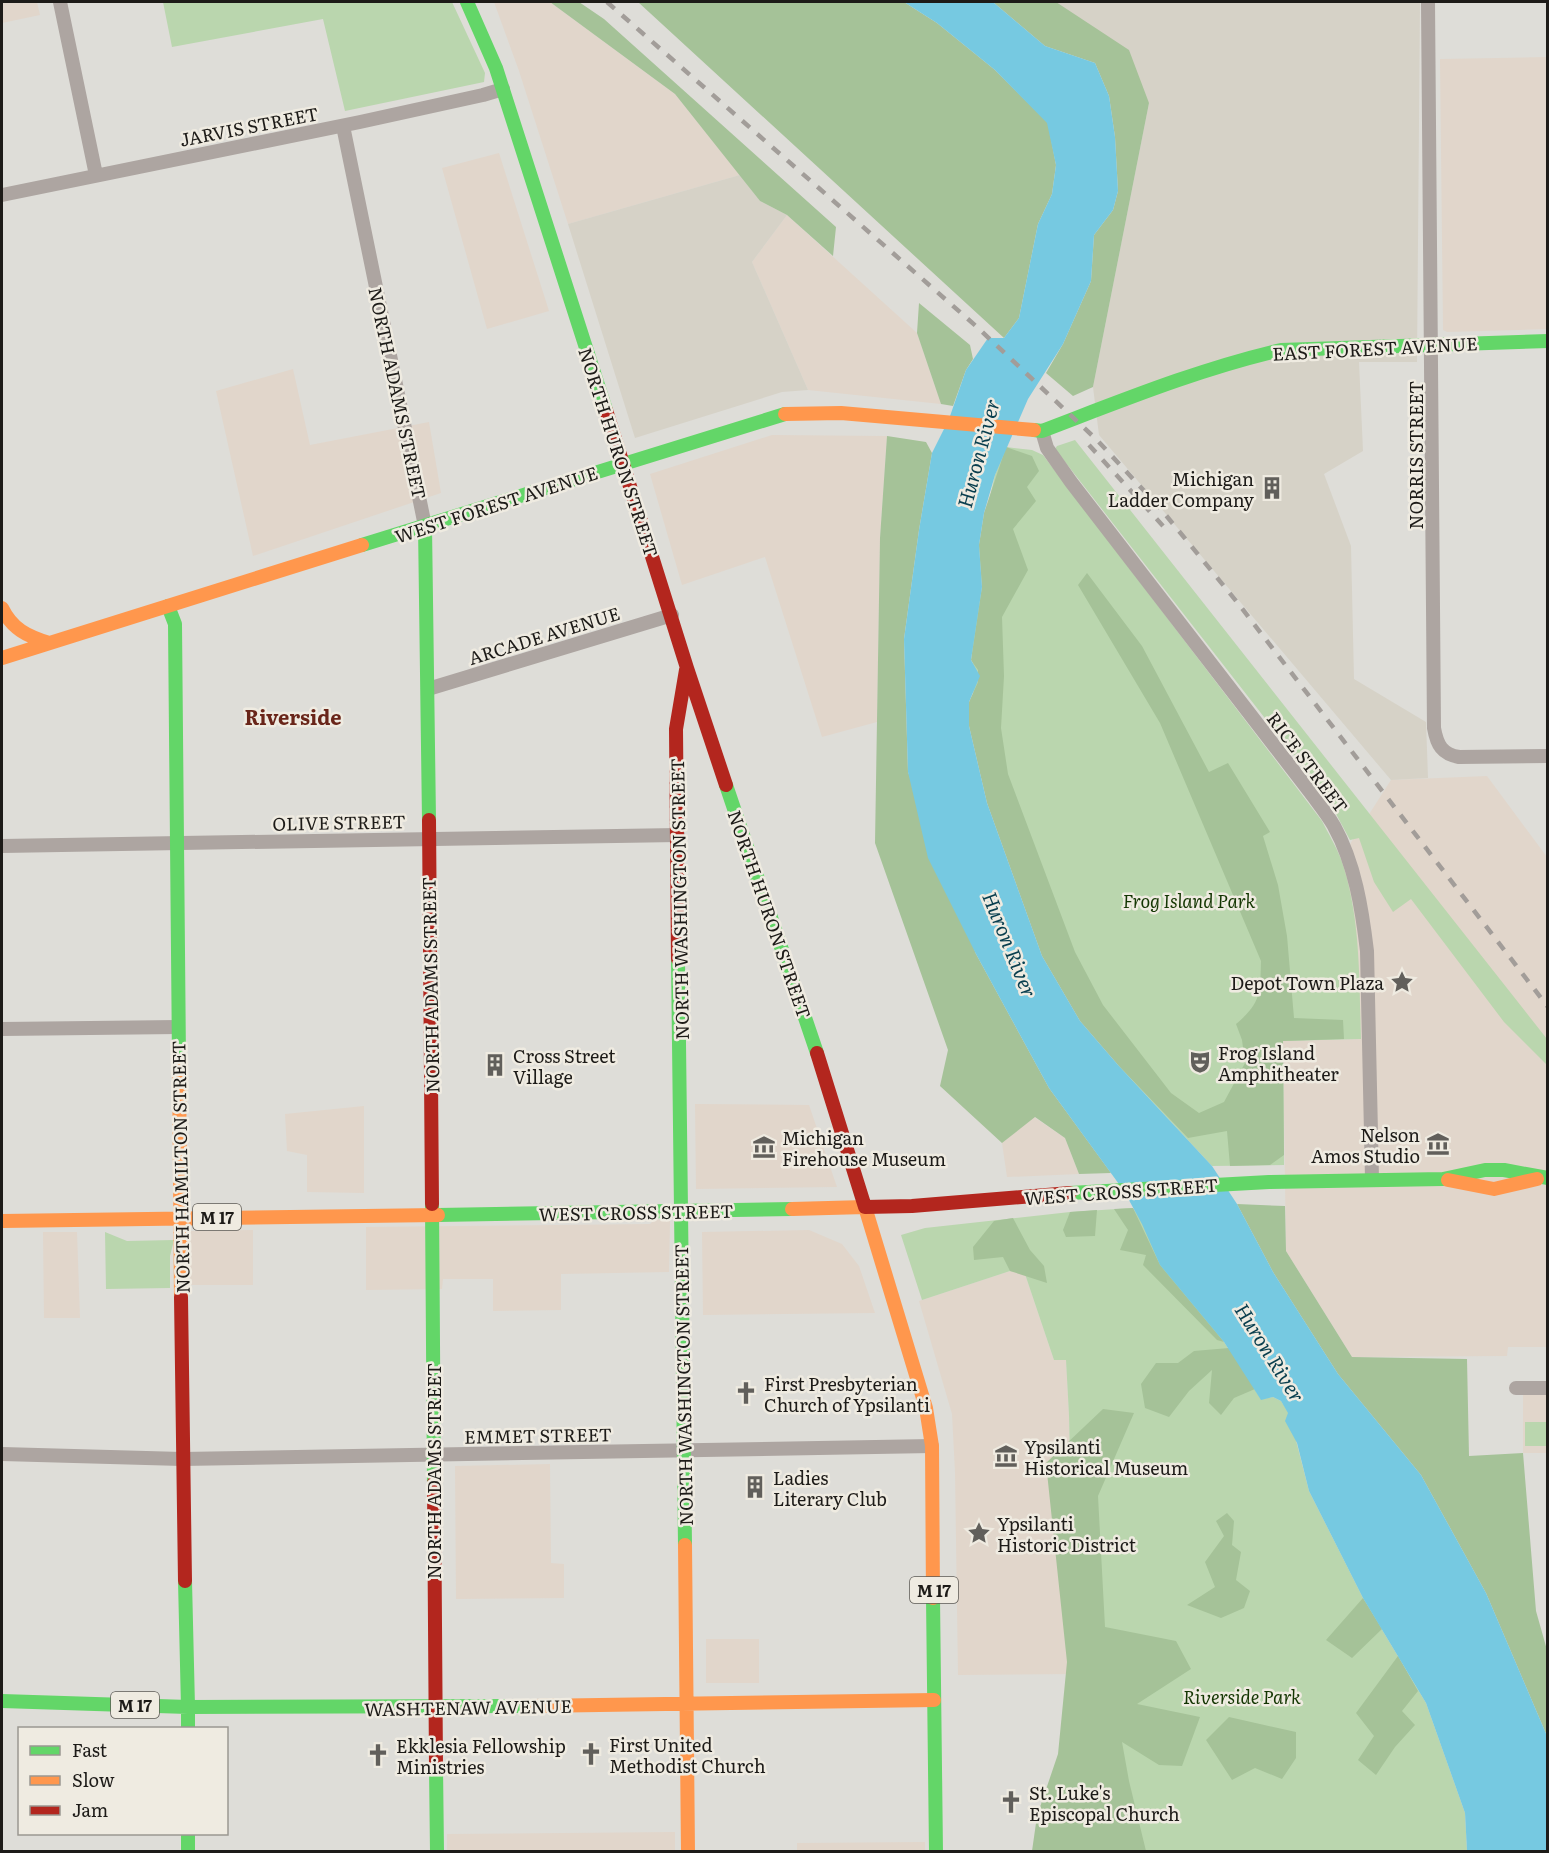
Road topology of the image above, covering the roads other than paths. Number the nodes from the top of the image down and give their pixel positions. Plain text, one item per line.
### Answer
1 (60, 2) edge
2 (467, 2) edge
3 (1428, 2) edge
4 (503, 89) junction
5 (343, 126) junction
6 (96, 175) junction
7 (2, 195) edge
8 (1548, 341) edge
9 (1432, 345) junction
10 (1038, 431) junction
11 (622, 463) junction
12 (424, 526) junction
13 (168, 606) junction
14 (2, 608) edge
15 (672, 615) junction
16 (49, 643) junction
17 (2, 658) edge
18 (687, 668) junction
19 (428, 689) junction
20 (1548, 756) edge
21 (678, 835) junction
22 (429, 838) junction
23 (176, 842) junction
24 (2, 846) edge
25 (178, 1027) junction
26 (2, 1029) edge
27 (1544, 1178) edge
28 (1372, 1179) junction
29 (865, 1207) junction
30 (682, 1211) junction
31 (432, 1214) junction
32 (180, 1217) junction
33 (2, 1221) edge
34 (1516, 1388) dead end
35 (1548, 1388) edge
36 (932, 1446) junction
37 (684, 1451) junction
38 (2, 1454) edge
39 (433, 1454) junction
40 (182, 1459) junction
41 (934, 1700) junction
42 (2, 1701) edge
43 (687, 1704) junction
44 (188, 1707) junction
45 (436, 1707) junction
46 (188, 1727) edge
47 (188, 1835) edge
48 (188, 1851) edge
49 (437, 1851) edge
50 (688, 1851) edge
51 (936, 1851) edge

1 - 6 street
2 - 4 main road, NORTH HURON STREET
3 - 9 street, NORRIS STREET
4 - 5 street, JARVIS STREET
4 - 11 main road, NORTH HURON STREET
5 - 6 street, JARVIS STREET
5 - 12 street, NORTH ADAMS STREET
6 - 7 street, JARVIS STREET
8 - 9 main road, EAST FOREST AVENUE
9 - 10 main road, EAST FOREST AVENUE
9 - 20 street, NORRIS STREET
10 - 11 main road, WEST FOREST AVENUE
10 - 28 street, RICE STREET
11 - 12 main road, WEST FOREST AVENUE
11 - 15 main road, NORTH HURON STREET
12 - 13 main road, WEST FOREST AVENUE
12 - 19 main road, NORTH ADAMS STREET
13 - 16 main road, WEST FOREST AVENUE
13 - 23 main road, NORTH HAMILTON STREET
14 - 16 main road
15 - 18 main road, NORTH HURON STREET
15 - 19 street, ARCADE AVENUE
16 - 17 main road, WEST FOREST AVENUE
18 - 21 main road, NORTH WASHINGTON STREET
18 - 29 main road, NORTH HURON STREET
19 - 22 main road, NORTH ADAMS STREET
21 - 22 street, OLIVE STREET
21 - 30 main road, NORTH WASHINGTON STREET
22 - 23 street, OLIVE STREET
22 - 31 main road, NORTH ADAMS STREET
23 - 24 street, OLIVE STREET
23 - 25 main road, NORTH HAMILTON STREET
25 - 26 street
25 - 32 main road, NORTH HAMILTON STREET
27 - 28 main road, WEST CROSS STREET
28 - 29 main road, WEST CROSS STREET
29 - 30 main road, WEST CROSS STREET / M 17
29 - 36 main road, NORTH HURON STREET / M 17
30 - 31 main road, WEST CROSS STREET / M 17
30 - 37 main road, NORTH WASHINGTON STREET
31 - 32 main road, WEST CROSS STREET / M 17
31 - 39 main road, NORTH ADAMS STREET
32 - 33 main road, WEST CROSS STREET / M 17
32 - 40 main road, NORTH HAMILTON STREET
34 - 35 street
36 - 37 street, EMMET STREET
36 - 41 main road, NORTH HURON STREET / M 17
37 - 39 street, EMMET STREET
37 - 43 main road, NORTH WASHINGTON STREET
38 - 40 street, EMMET STREET
39 - 40 street, EMMET STREET
39 - 45 main road, NORTH ADAMS STREET
40 - 44 main road, NORTH HAMILTON STREET
41 - 43 main road, WASHTENAW AVENUE
41 - 51 main road, NORTH HURON STREET / M 17
42 - 44 main road, WASHTENAW AVENUE / M 17
43 - 45 main road, WASHTENAW AVENUE
43 - 50 main road, NORTH WASHINGTON STREET
44 - 45 main road, WASHTENAW AVENUE
44 - 46 main road, NORTH HAMILTON STREET
45 - 49 main road, NORTH ADAMS STREET
47 - 48 main road

